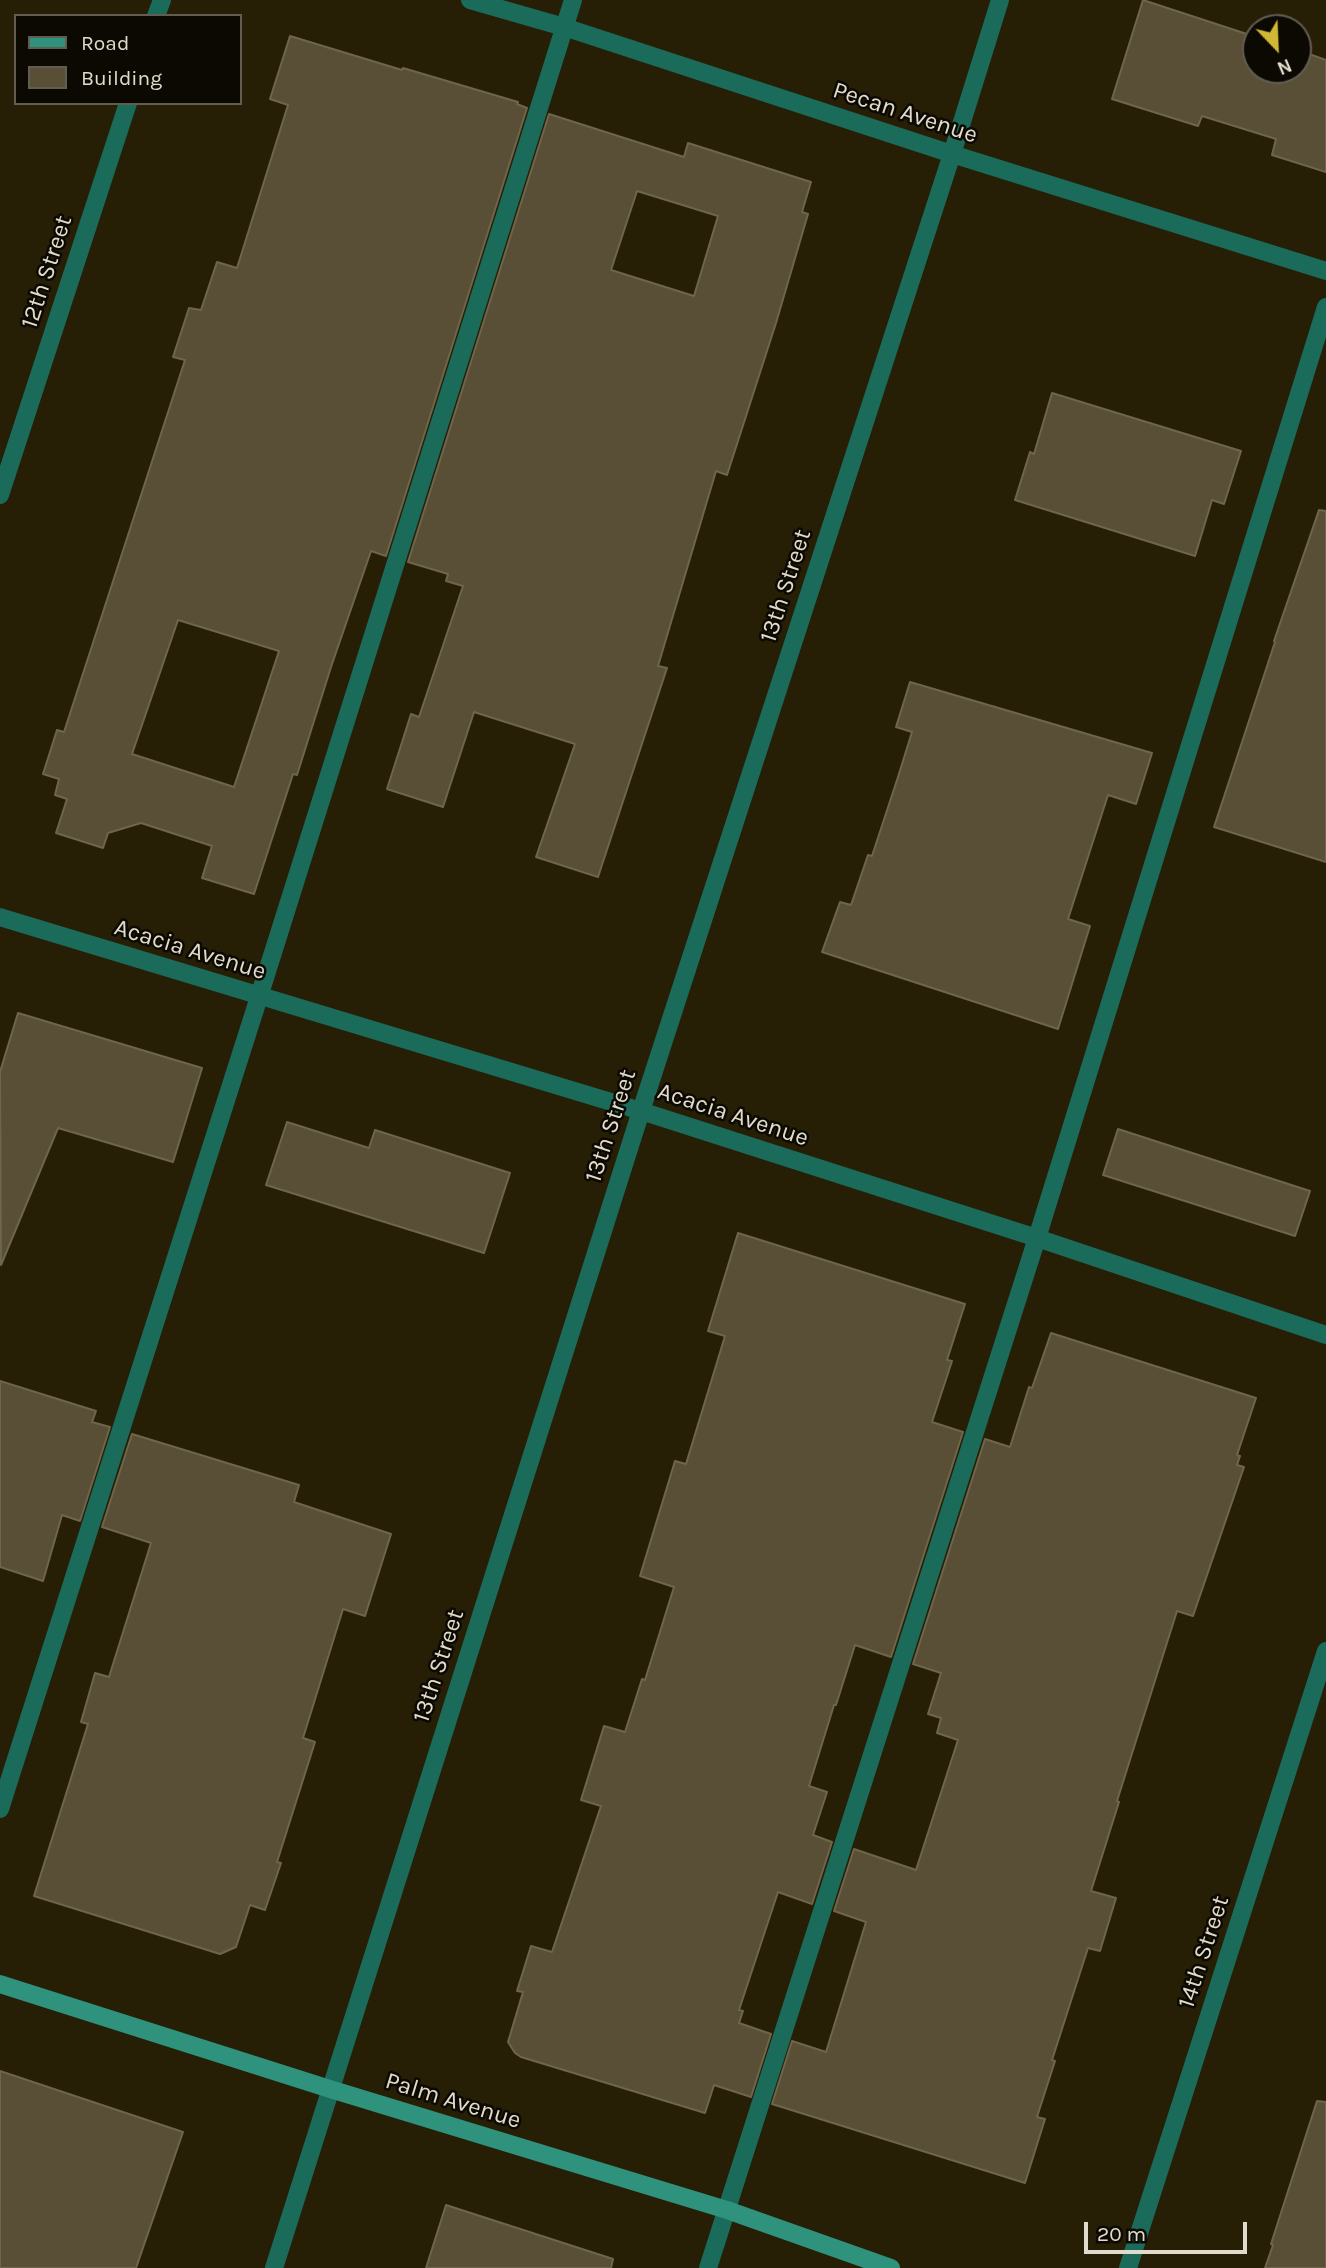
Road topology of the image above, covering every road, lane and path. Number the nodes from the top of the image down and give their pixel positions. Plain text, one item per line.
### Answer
1 (470, 0) edge
2 (573, 0) edge
3 (1000, 0) edge
4 (564, 27) junction
5 (127, 105) edge
6 (952, 154) junction
7 (1326, 271) edge
8 (1326, 307) edge
9 (0, 495) edge
10 (0, 917) edge
11 (259, 997) junction
12 (641, 1111) junction
13 (1037, 1238) junction
14 (1326, 1335) edge
15 (1326, 1651) edge
16 (0, 1809) edge
17 (0, 1983) edge
18 (330, 2089) junction
19 (727, 2210) junction
20 (274, 2268) edge
21 (708, 2268) edge
22 (891, 2268) edge
23 (1128, 2268) edge

1 - 4 street, Pecan Avenue
2 - 4 street
3 - 6 street, 13th Street
4 - 6 street, Pecan Avenue
4 - 11 street
5 - 9 street, 12th Street
6 - 7 street, Pecan Avenue
6 - 12 street, 13th Street
8 - 13 street
10 - 11 street, Acacia Avenue
11 - 12 street, Acacia Avenue
11 - 16 street
12 - 13 street, Acacia Avenue
12 - 18 street, 13th Street
13 - 14 street, Acacia Avenue
13 - 19 street
15 - 23 street, 14th Street
17 - 18 street, Palm Avenue
18 - 19 street, Palm Avenue
18 - 20 street, 13th Street
19 - 21 street
19 - 22 street, Palm Avenue

